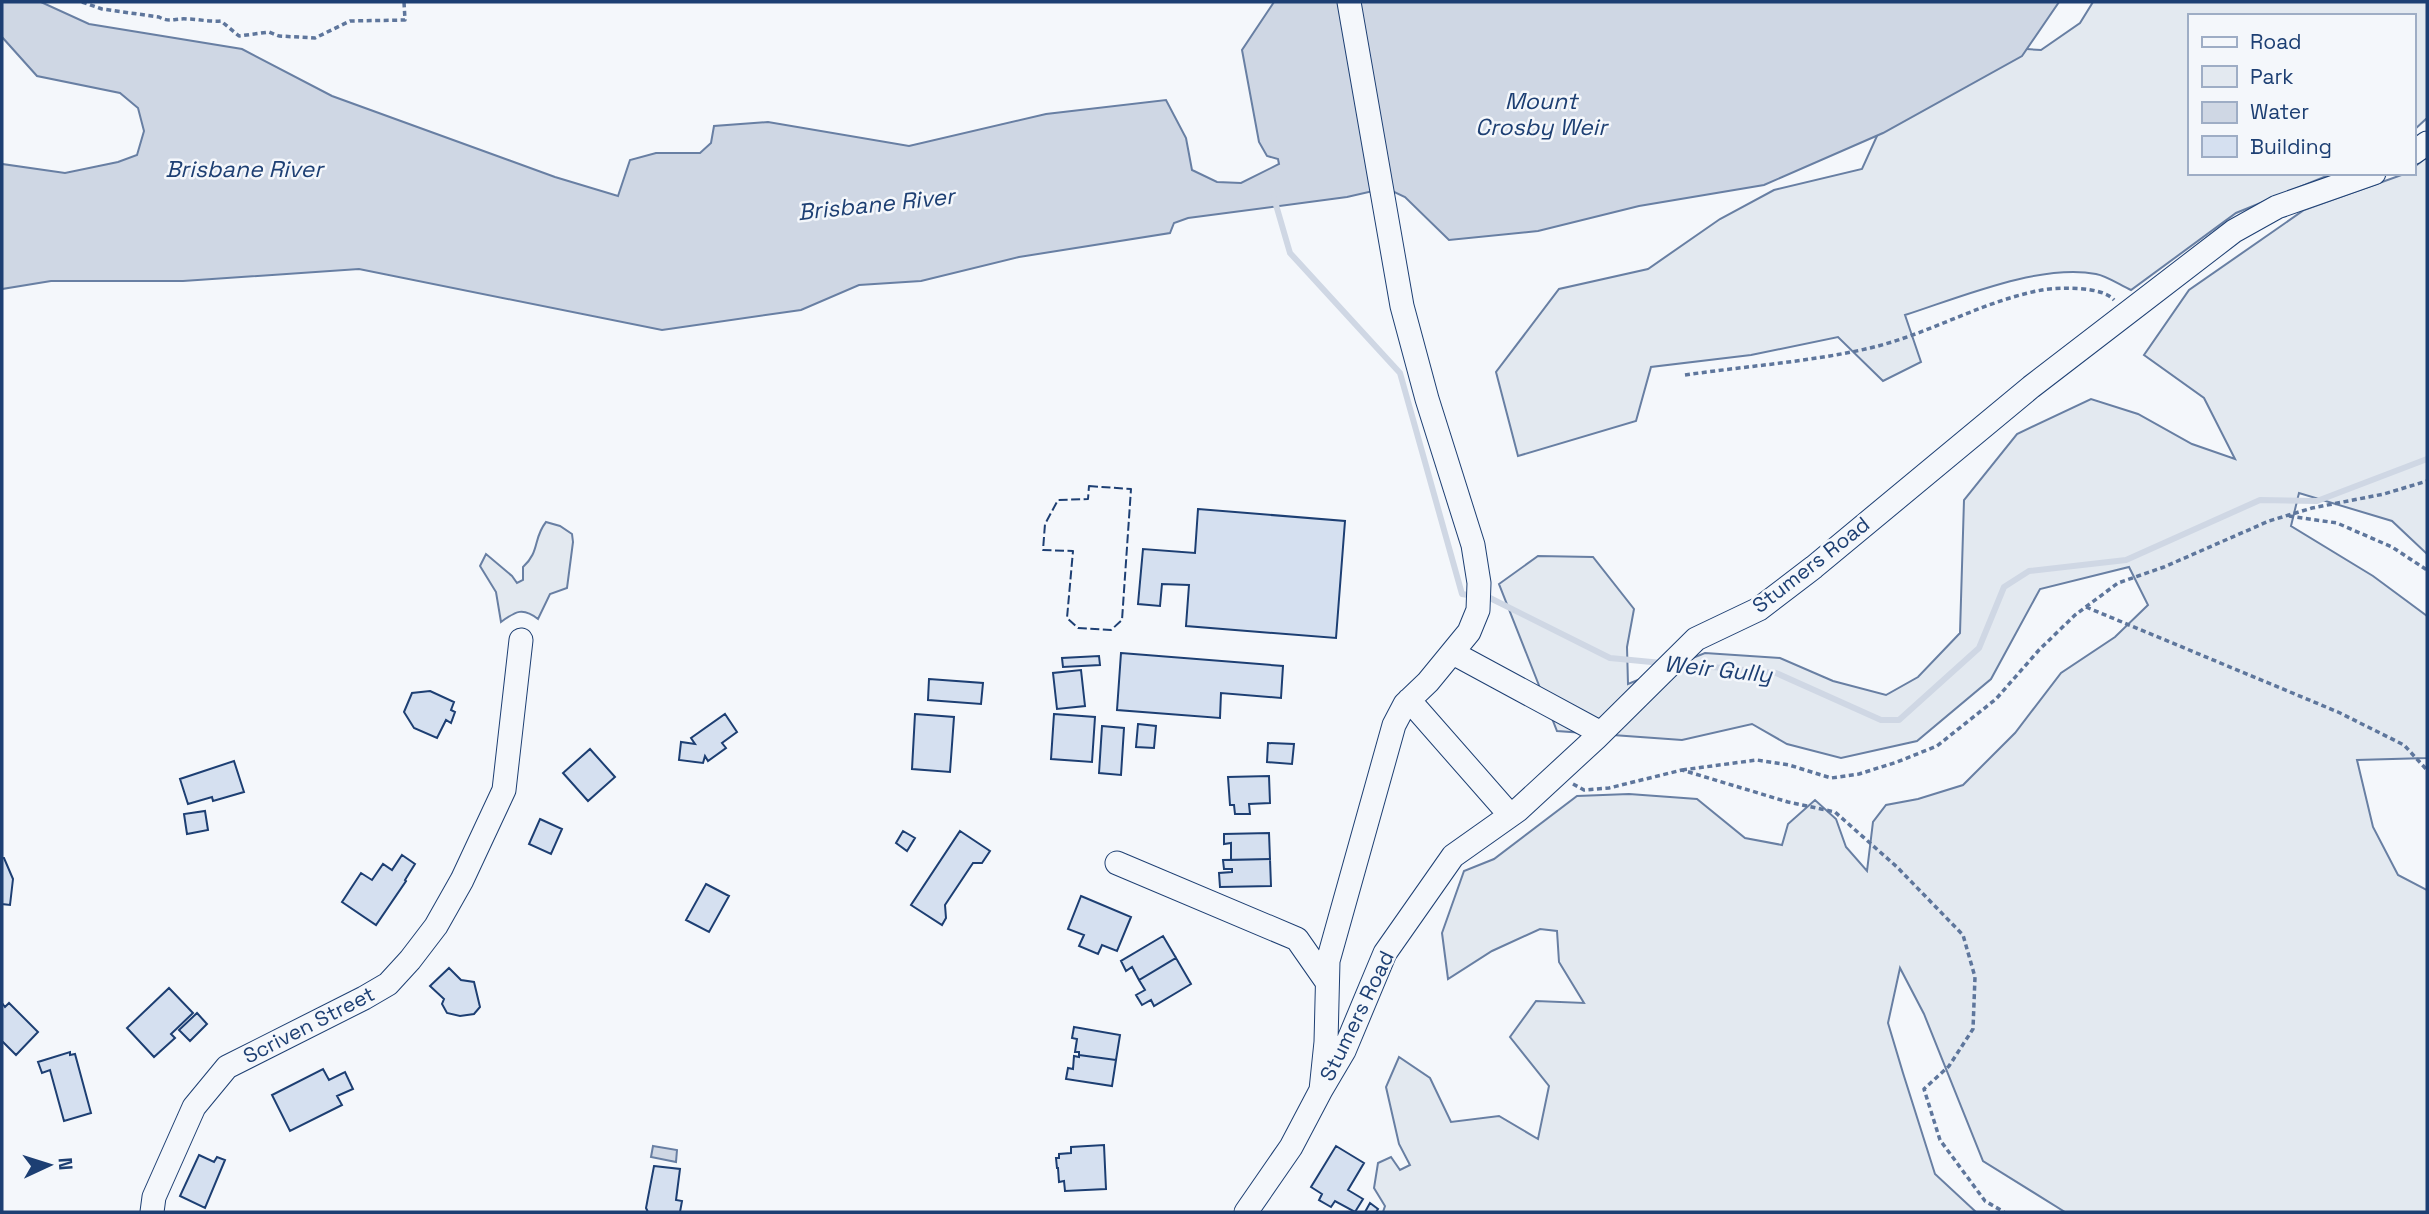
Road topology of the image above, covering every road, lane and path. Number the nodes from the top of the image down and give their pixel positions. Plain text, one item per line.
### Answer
1 (82, 2) edge
2 (404, 2) edge
3 (1349, 2) edge
4 (2368, 175) edge
5 (2126, 315) junction
6 (1685, 374) dead end
7 (2427, 481) edge
8 (2287, 516) junction
9 (2427, 570) edge
10 (2086, 607) junction
11 (521, 640) dead end
12 (1453, 653) junction
13 (1409, 700) junction
14 (1601, 733) junction
15 (1682, 770) junction
16 (2427, 770) edge
17 (1556, 775) junction
18 (1510, 815) junction
19 (1117, 863) dead end
20 (1327, 982) junction
21 (1321, 1090) junction
22 (1994, 1206) junction
23 (152, 1212) edge
24 (1246, 1212) edge
25 (1996, 1212) edge
26 (2004, 1212) edge

1 - 2 path
3 - 12 street, Stumers Road
4 - 5 street, Stumers Road
5 - 6 path
5 - 14 street, Stumers Road
7 - 8 path
8 - 9 path
8 - 10 path
10 - 15 path
10 - 16 path
11 - 23 street, Scriven Street
12 - 13 street, Stumers Road
12 - 14 street
13 - 18 street
13 - 20 street, Stumers Road
14 - 17 street, Stumers Road
15 - 17 path
15 - 22 path
17 - 18 street, Stumers Road
18 - 21 street, Stumers Road
19 - 20 street
20 - 21 street, Stumers Road
21 - 24 street, Stumers Road
22 - 25 path
22 - 26 path

